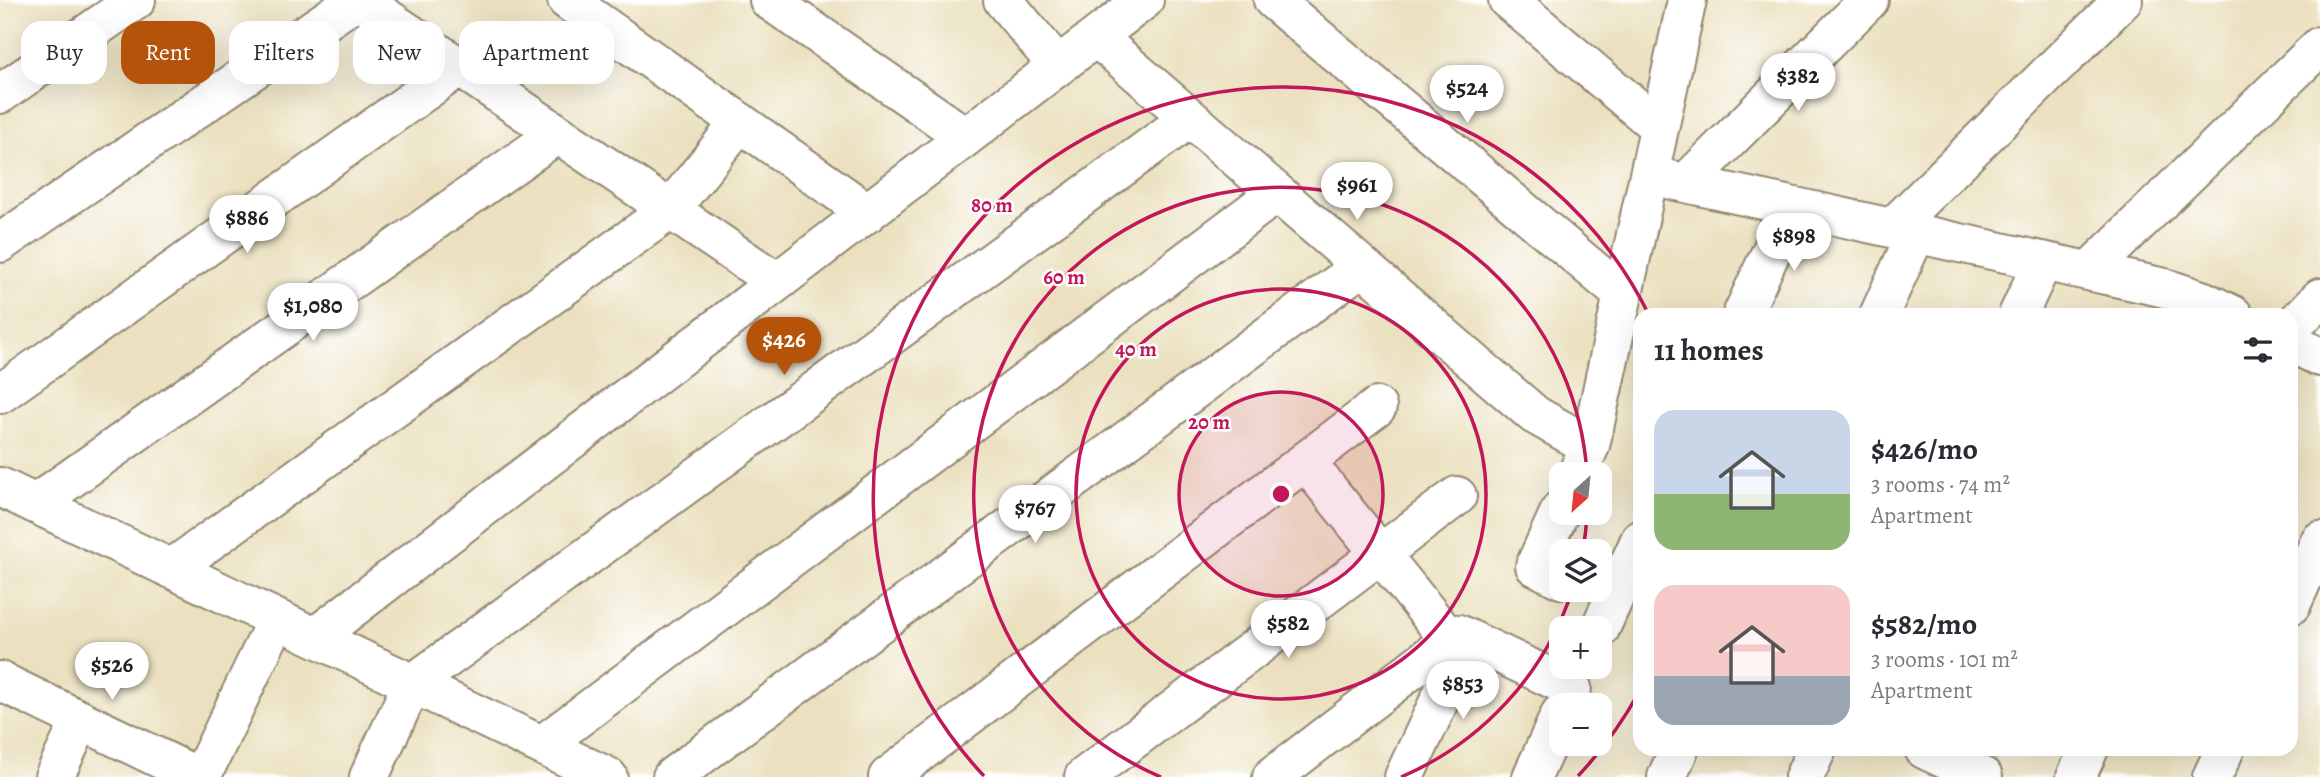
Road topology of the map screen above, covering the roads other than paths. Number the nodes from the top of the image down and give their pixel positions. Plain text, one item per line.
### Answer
1 (136, 0) edge
2 (358, 0) edge
3 (567, 0) edge
4 (769, 0) edge
5 (990, 0) edge
6 (1144, 0) edge
7 (1273, 0) edge
8 (1508, 0) edge
9 (1687, 0) edge
10 (1869, 0) edge
11 (2123, 0) edge
12 (1013, 12) edge
13 (1096, 37) junction
14 (2320, 46) edge
15 (1058, 66) junction
16 (459, 67) joint
17 (484, 84) edge
18 (0, 93) edge
19 (1191, 118) junction
20 (740, 122) junction
21 (1659, 127) junction
22 (557, 134) junction
23 (966, 137) junction
24 (1649, 175) junction
25 (1686, 183) junction
26 (1277, 192) junction
27 (1792, 207) junction
28 (670, 210) junction
29 (868, 213) junction
30 (1904, 231) junction
31 (0, 243) edge
32 (2043, 261) junction
33 (1362, 266) junction
34 (2089, 271) junction
35 (777, 282) junction
36 (1623, 295) junction
37 (2320, 298) edge
38 (2159, 301) edge
39 (1745, 308) edge
40 (1881, 308) edge
41 (2021, 308) edge
42 (2218, 308) edge
43 (2298, 321) edge
44 (2298, 346) edge
45 (2320, 357) edge
46 (0, 394) edge
47 (1377, 407) dead end
48 (1583, 460) edge
49 (1306, 462) junction
50 (0, 487) edge
51 (1457, 496) dead end
52 (35, 504) junction
53 (1554, 525) edge
54 (2320, 541) edge
55 (1380, 554) junction
56 (1633, 556) edge
57 (172, 569) junction
58 (1549, 573) edge
59 (2298, 590) edge
60 (1609, 609) edge
61 (277, 619) junction
62 (316, 637) junction
63 (1459, 640) junction
64 (0, 681) edge
65 (412, 684) junction
66 (1570, 693) edge
67 (81, 720) junction
68 (1549, 739) edge
69 (1676, 756) edge
70 (1814, 756) edge
71 (2086, 756) edge
72 (2222, 756) edge
73 (549, 758) edge
74 (1939, 758) edge
75 (54, 777) edge
76 (200, 777) edge
77 (369, 777) edge
78 (608, 777) edge
79 (672, 777) edge
80 (888, 777) edge
81 (1084, 777) edge
82 (1272, 777) edge
83 (1404, 777) edge
84 (1532, 777) edge
85 (1667, 777) edge
86 (1804, 777) edge
87 (1983, 777) edge
88 (2076, 777) edge
89 (2212, 777) edge

1 - 18 street
2 - 16 street
2 - 31 street
3 - 20 street
4 - 23 street
5 - 12 street
6 - 13 street
7 - 36 street
8 - 21 street
9 - 21 street
10 - 25 street
11 - 30 street
12 - 15 street
13 - 15 street
13 - 19 street
14 - 34 street
15 - 23 street
16 - 46 street
17 - 22 street
19 - 26 street
19 - 65 street
20 - 28 street
20 - 29 street
21 - 24 street
22 - 28 street
22 - 52 street
23 - 29 street
24 - 25 street
24 - 36 street
25 - 27 street
26 - 33 street
26 - 73 street
27 - 30 street
27 - 39 street
28 - 35 street
28 - 57 street
29 - 35 street
30 - 32 street
30 - 40 street
32 - 34 street
32 - 41 street
33 - 48 street
33 - 79 street
34 - 38 street
35 - 62 street
36 - 48 street
37 - 43 street
38 - 42 street
44 - 45 street
47 - 49 street
49 - 55 street
49 - 80 street
50 - 52 street
51 - 55 street
52 - 57 street
53 - 58 street
54 - 59 street
55 - 63 street
55 - 81 street
56 - 60 street
57 - 61 street
61 - 62 street
61 - 76 street
62 - 65 street
63 - 66 street
63 - 82 street
63 - 83 street
64 - 67 street
65 - 73 street
65 - 77 street
67 - 75 street
67 - 76 street
68 - 84 street
69 - 85 street
70 - 86 street
71 - 88 street
72 - 89 street
73 - 78 street
74 - 87 street

